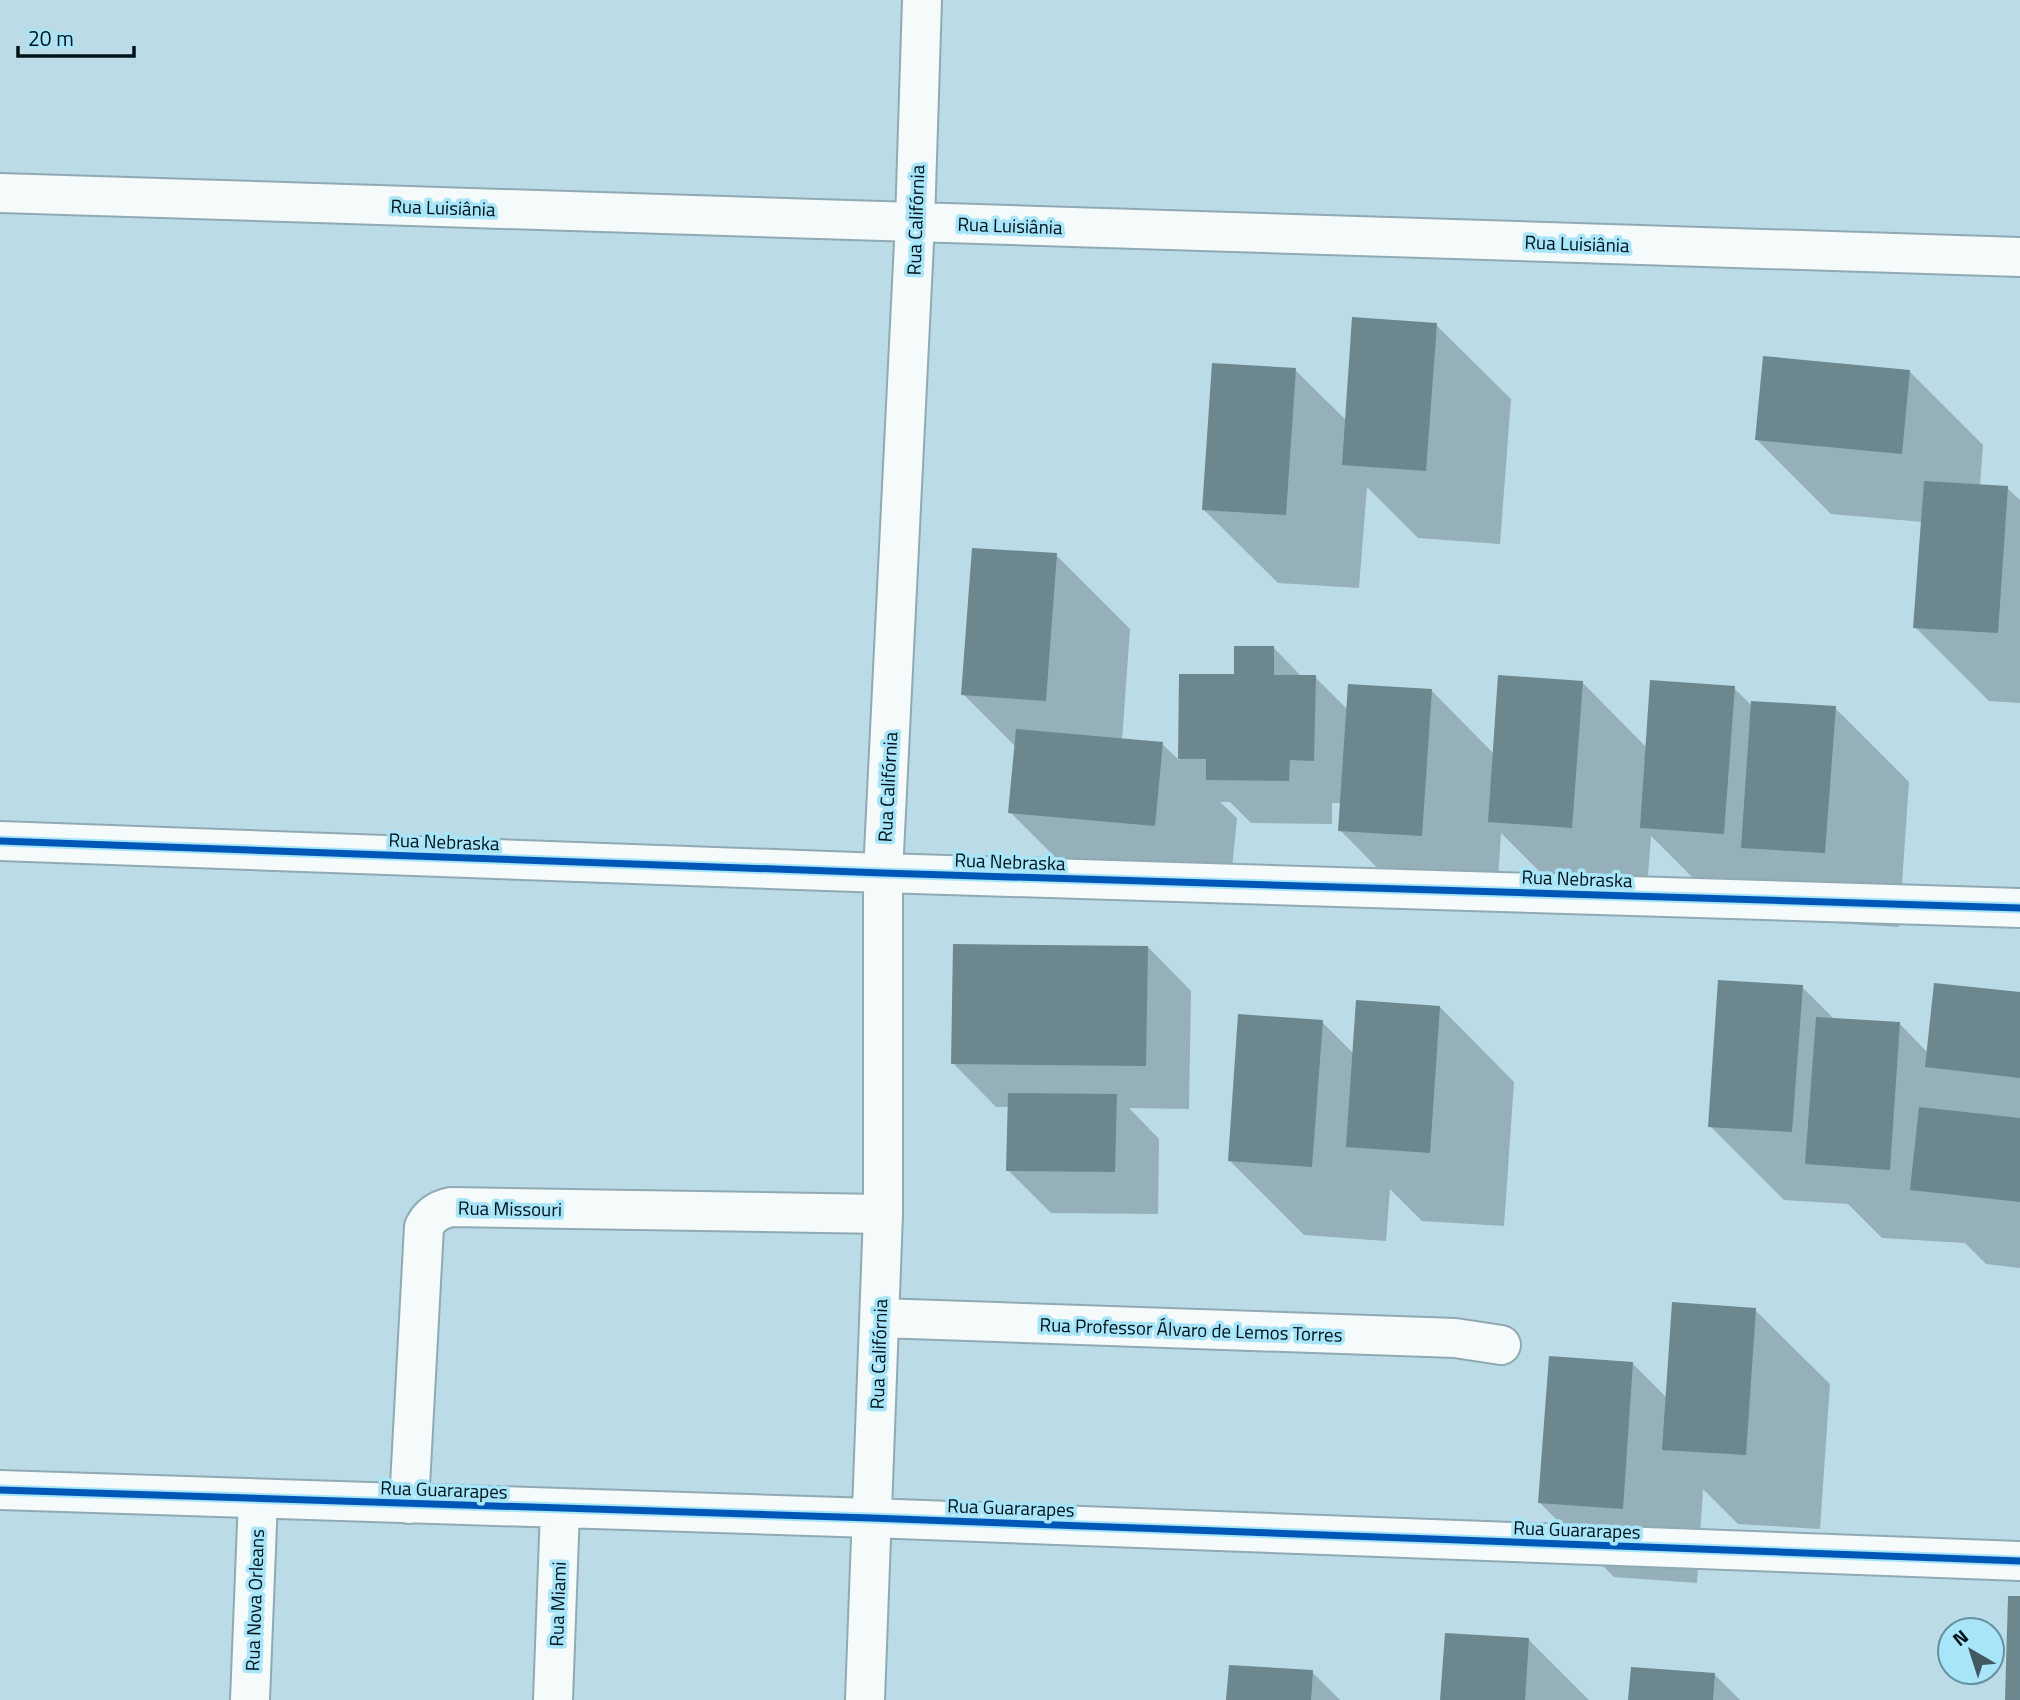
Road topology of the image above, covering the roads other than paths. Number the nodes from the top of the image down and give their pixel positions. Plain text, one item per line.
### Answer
1 (922, 0) edge
2 (0, 193) edge
3 (915, 222) junction
4 (2020, 257) edge
5 (0, 841) edge
6 (883, 873) junction
7 (2020, 908) edge
8 (883, 1214) junction
9 (880, 1318) junction
10 (1501, 1345) dead end
11 (0, 1490) edge
12 (258, 1499) junction
13 (409, 1504) junction
14 (560, 1509) junction
15 (871, 1518) junction
16 (2020, 1561) edge
17 (250, 1700) edge
18 (554, 1700) edge
19 (865, 1700) edge

1 - 3 street, Rua Califórnia
2 - 3 street, Rua Luisiânia
3 - 4 street, Rua Luisiânia
3 - 6 street, Rua Califórnia
5 - 6 street, Rua Nebraska
6 - 7 street, Rua Nebraska
6 - 8 street, Rua Califórnia
8 - 9 street, Rua Califórnia
8 - 13 street, Rua Missouri
9 - 10 street, Rua Professor Álvaro de Lemos Torres
9 - 15 street, Rua Califórnia
11 - 12 street, Rua Guararapes
12 - 13 street, Rua Guararapes
12 - 17 street, Rua Nova Orleans
13 - 14 street, Rua Guararapes
14 - 15 street, Rua Guararapes
14 - 18 street, Rua Miami
15 - 16 street, Rua Guararapes
15 - 19 street, Rua Califórnia

